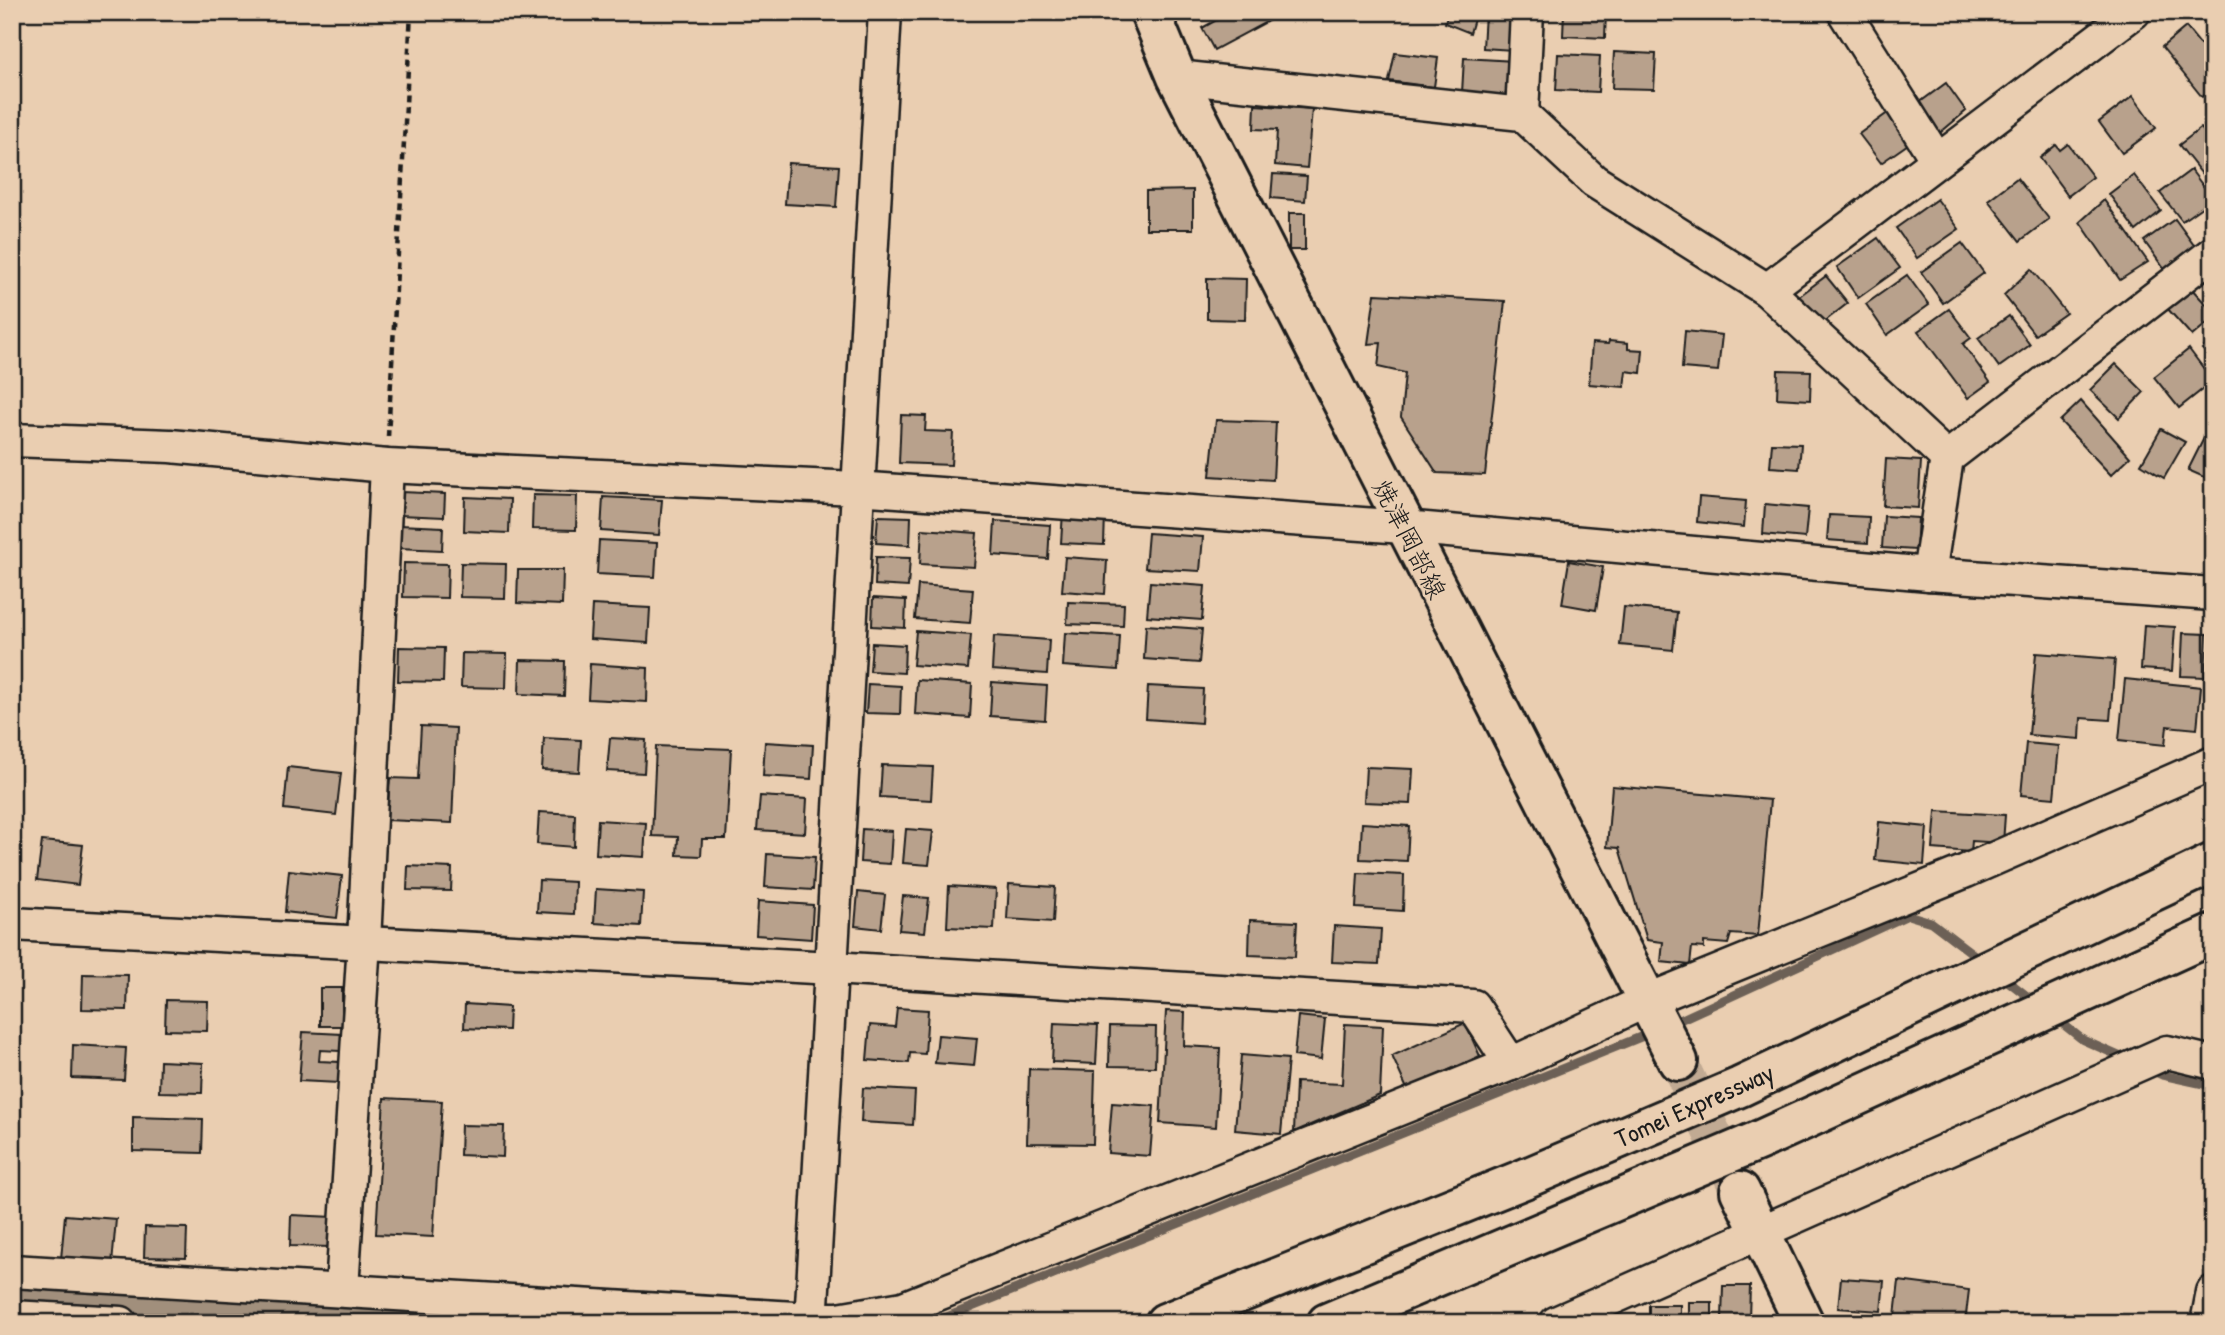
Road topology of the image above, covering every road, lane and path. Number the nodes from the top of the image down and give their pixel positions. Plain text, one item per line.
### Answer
1 (411, 12) edge
2 (884, 12) edge
3 (1150, 12) edge
4 (1527, 12) edge
5 (1844, 12) edge
6 (2134, 12) edge
7 (1177, 78) junction
8 (1522, 114) junction
9 (1937, 160) junction
10 (2213, 253) edge
11 (1767, 290) junction
12 (12, 440) edge
13 (1947, 458) junction
14 (387, 466) junction
15 (856, 488) junction
16 (1404, 527) junction
17 (1929, 574) junction
18 (2213, 594) edge
19 (2213, 763) edge
20 (2213, 863) edge
21 (12, 924) edge
22 (2213, 934) edge
23 (364, 942) junction
24 (832, 968) junction
25 (1646, 1001) junction
26 (1678, 1061) tunnel mouth
27 (2213, 1063) edge
28 (1511, 1064) junction
29 (1740, 1191) tunnel mouth
30 (1758, 1233) junction
31 (12, 1271) edge
32 (342, 1289) junction
33 (2213, 1292) edge
34 (12, 1317) edge
35 (811, 1321) edge
36 (121, 1323) edge
37 (1164, 1323) edge
38 (1327, 1323) edge
39 (1556, 1323) edge
40 (1804, 1323) edge
41 (2207, 1323) edge

1 - 14 path
2 - 15 street
3 - 7 main road, 焼津岡部線
4 - 8 street
5 - 9 street
6 - 9 street
7 - 8 street
7 - 16 main road, 焼津岡部線
8 - 11 street
9 - 11 street
10 - 13 street
11 - 13 street
12 - 14 street
13 - 17 street
14 - 15 street
14 - 23 street
15 - 16 street
15 - 24 street
16 - 17 street
16 - 25 main road, 焼津岡部線
17 - 18 street
19 - 25 street
20 - 37 main road, Tomei Expressway
21 - 23 street
22 - 38 main road
23 - 24 street
23 - 32 street
24 - 28 street
24 - 35 street
25 - 26 main road, 焼津岡部線
25 - 28 street
27 - 30 street
28 - 35 street
29 - 30 main road
30 - 39 street
30 - 40 main road
31 - 32 street
32 - 35 street
33 - 41 street
34 - 36 street

